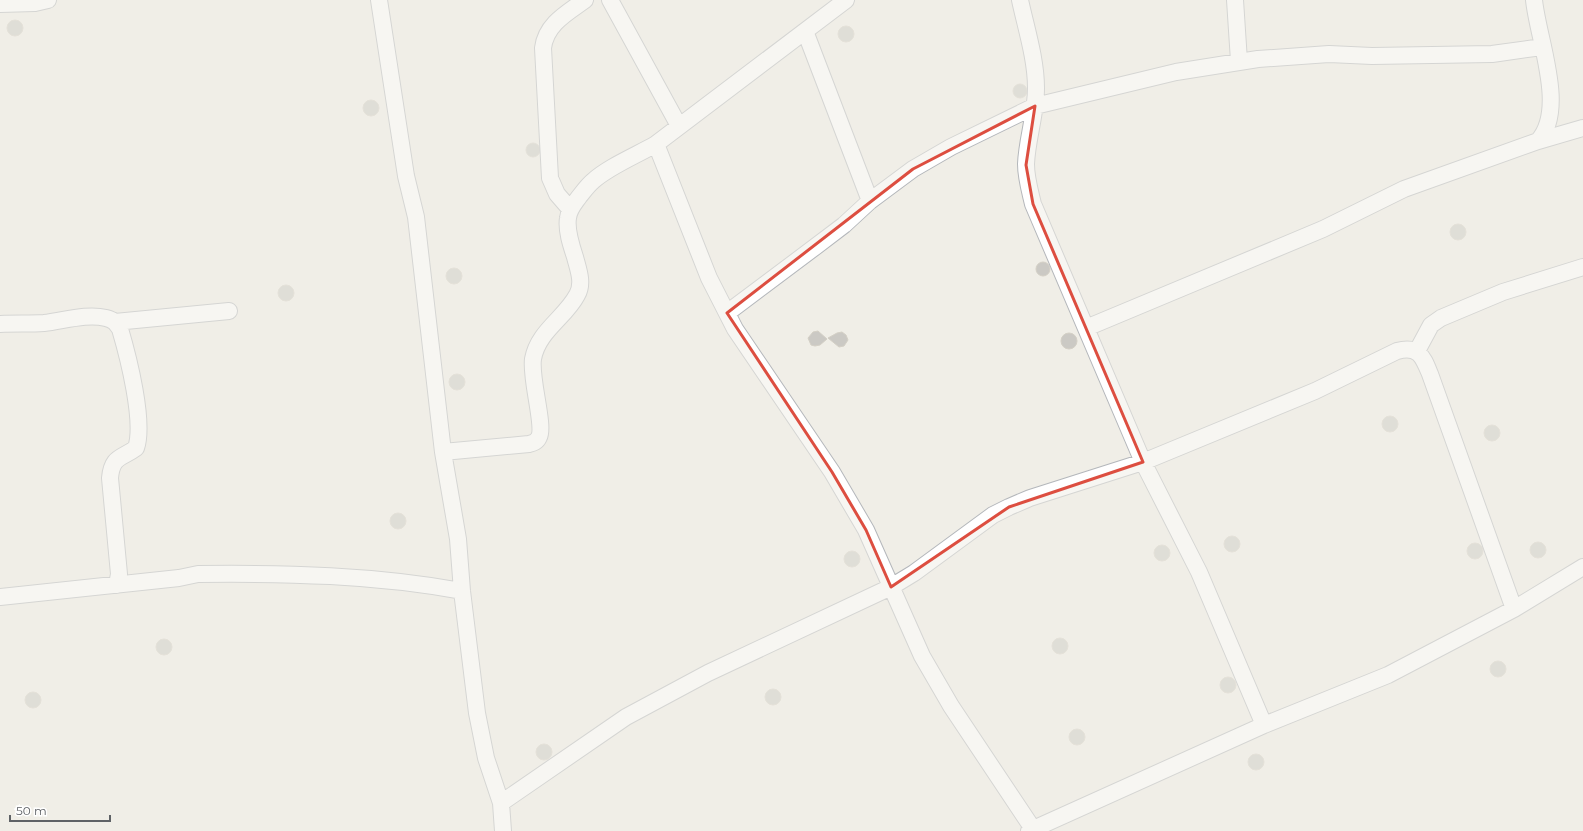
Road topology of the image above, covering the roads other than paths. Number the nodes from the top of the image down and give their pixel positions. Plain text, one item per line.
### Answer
1 (48, 0) edge
2 (380, 0) edge
3 (585, 0) edge
4 (610, 0) edge
5 (846, 0) edge
6 (1020, 0) edge
7 (1235, 0) edge
8 (1534, 0) edge
9 (0, 4) edge
10 (805, 31) junction
11 (1542, 47) junction
12 (1239, 62) junction
13 (1035, 106) junction
14 (679, 126) junction
15 (1583, 128) edge
16 (1538, 141) junction
17 (656, 144) junction
18 (870, 201) junction
19 (570, 209) junction
20 (1583, 267) edge
21 (229, 311) dead end
22 (727, 313) junction
23 (115, 322) junction
24 (0, 324) edge
25 (1086, 328) junction
26 (1417, 351) junction
27 (444, 452) junction
28 (1144, 462) junction
29 (1583, 567) edge
30 (117, 585) junction
31 (891, 587) junction
32 (462, 591) junction
33 (0, 597) edge
34 (1514, 609) junction
35 (1264, 725) junction
36 (501, 803) junction
37 (1031, 830) edge
38 (502, 831) edge

1 - 9 street
2 - 27 street
3 - 19 street
4 - 14 street
5 - 10 street
6 - 13 street
7 - 12 street
8 - 11 street
10 - 14 street
10 - 18 street
11 - 12 street
11 - 16 street
12 - 13 street
13 - 18 street
13 - 25 street
14 - 17 street
15 - 16 street
16 - 25 street
17 - 19 street
17 - 22 street
18 - 22 street
19 - 27 street
20 - 26 street
21 - 23 street
22 - 31 street
23 - 24 street
23 - 30 street
25 - 28 street
26 - 28 street
26 - 34 street
27 - 32 street
28 - 31 street
28 - 35 street
29 - 34 street
30 - 32 street
30 - 33 street
31 - 36 street
31 - 37 street
32 - 36 street
34 - 35 street
35 - 37 street
36 - 38 street

